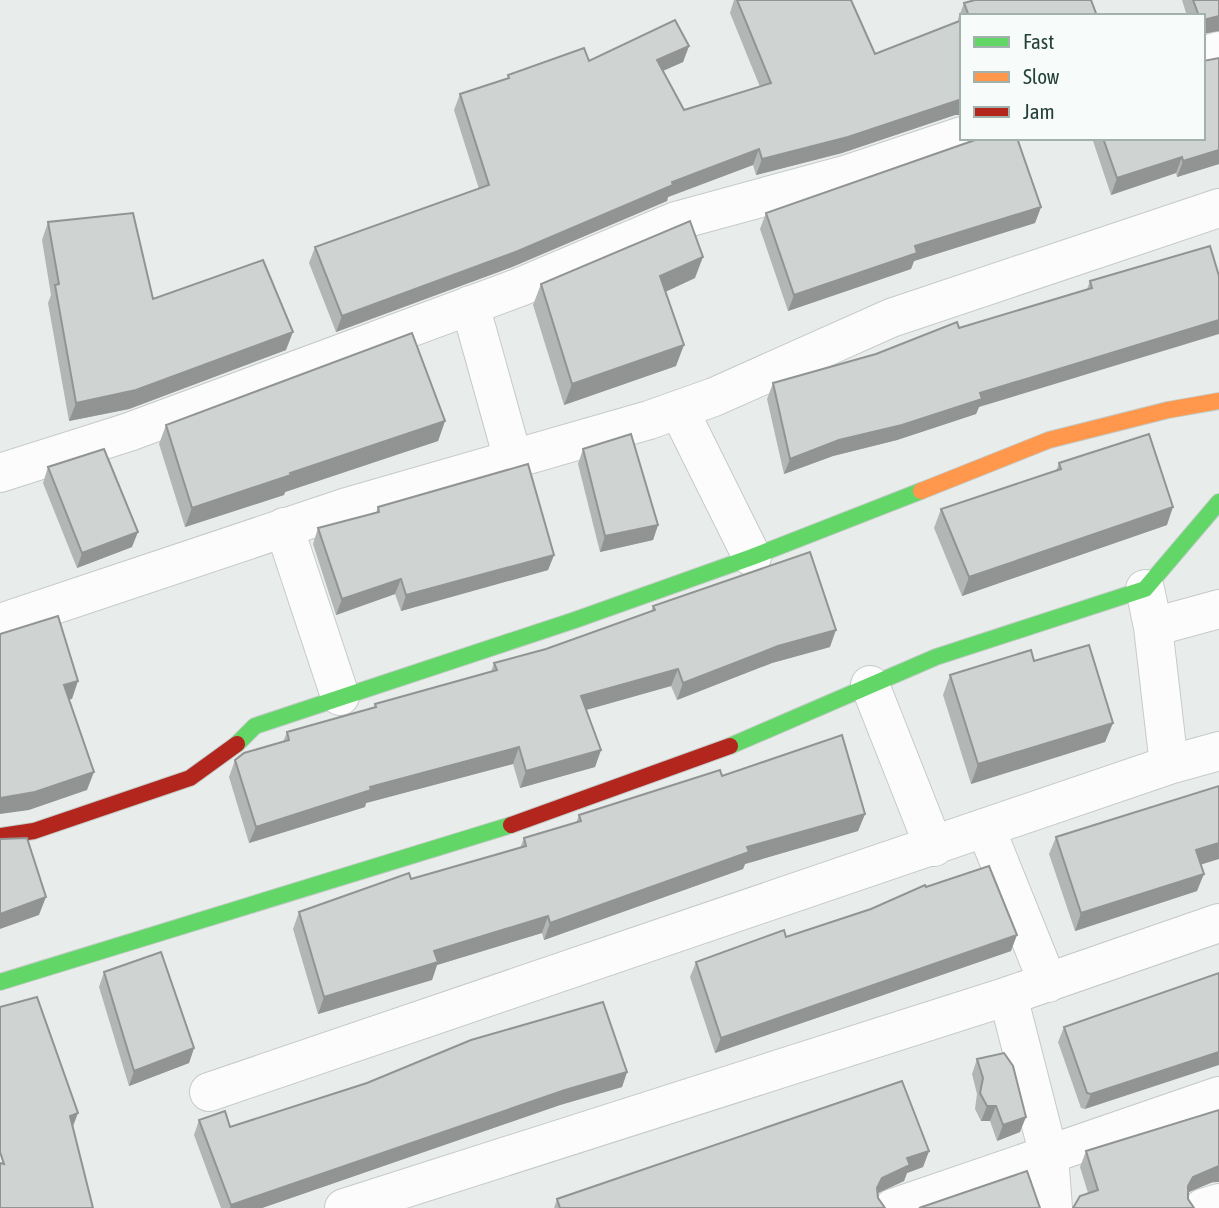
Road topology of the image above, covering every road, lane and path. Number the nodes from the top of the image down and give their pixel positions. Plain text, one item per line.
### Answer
1 (960, 137) edge
2 (1219, 208) edge
3 (470, 305) junction
4 (1219, 401) edge
5 (679, 410) junction
6 (513, 459) junction
7 (0, 473) edge
8 (1218, 503) edge
9 (284, 527) junction
10 (752, 556) junction
11 (1145, 589) junction
12 (1219, 609) edge
13 (0, 623) edge
14 (1153, 627) junction
15 (870, 685) junction
16 (340, 696) junction
17 (1219, 751) edge
18 (1169, 765) junction
19 (985, 829) junction
20 (0, 836) edge
21 (934, 847) junction
22 (1219, 923) edge
23 (0, 982) edge
24 (1048, 983) junction
25 (1008, 996) junction
26 (209, 1092) dead end
27 (1219, 1096) edge
28 (1049, 1156) junction
29 (1219, 1203) edge
30 (344, 1208) edge
31 (893, 1208) edge
32 (1053, 1208) edge
33 (1203, 1208) edge

1 - 3 street
2 - 5 street
3 - 6 street
3 - 7 street
4 - 10 street
5 - 6 street
5 - 10 street
6 - 9 street
8 - 11 street
9 - 13 street
9 - 16 street
10 - 16 street
11 - 14 street
11 - 15 street
12 - 14 street
14 - 18 street
15 - 21 street
15 - 23 street
16 - 20 street
17 - 18 street
18 - 19 street
19 - 21 street
19 - 24 street
21 - 26 street
22 - 24 street
24 - 25 street
25 - 28 street
25 - 30 street
27 - 28 street
28 - 31 street
28 - 32 street
29 - 33 street

